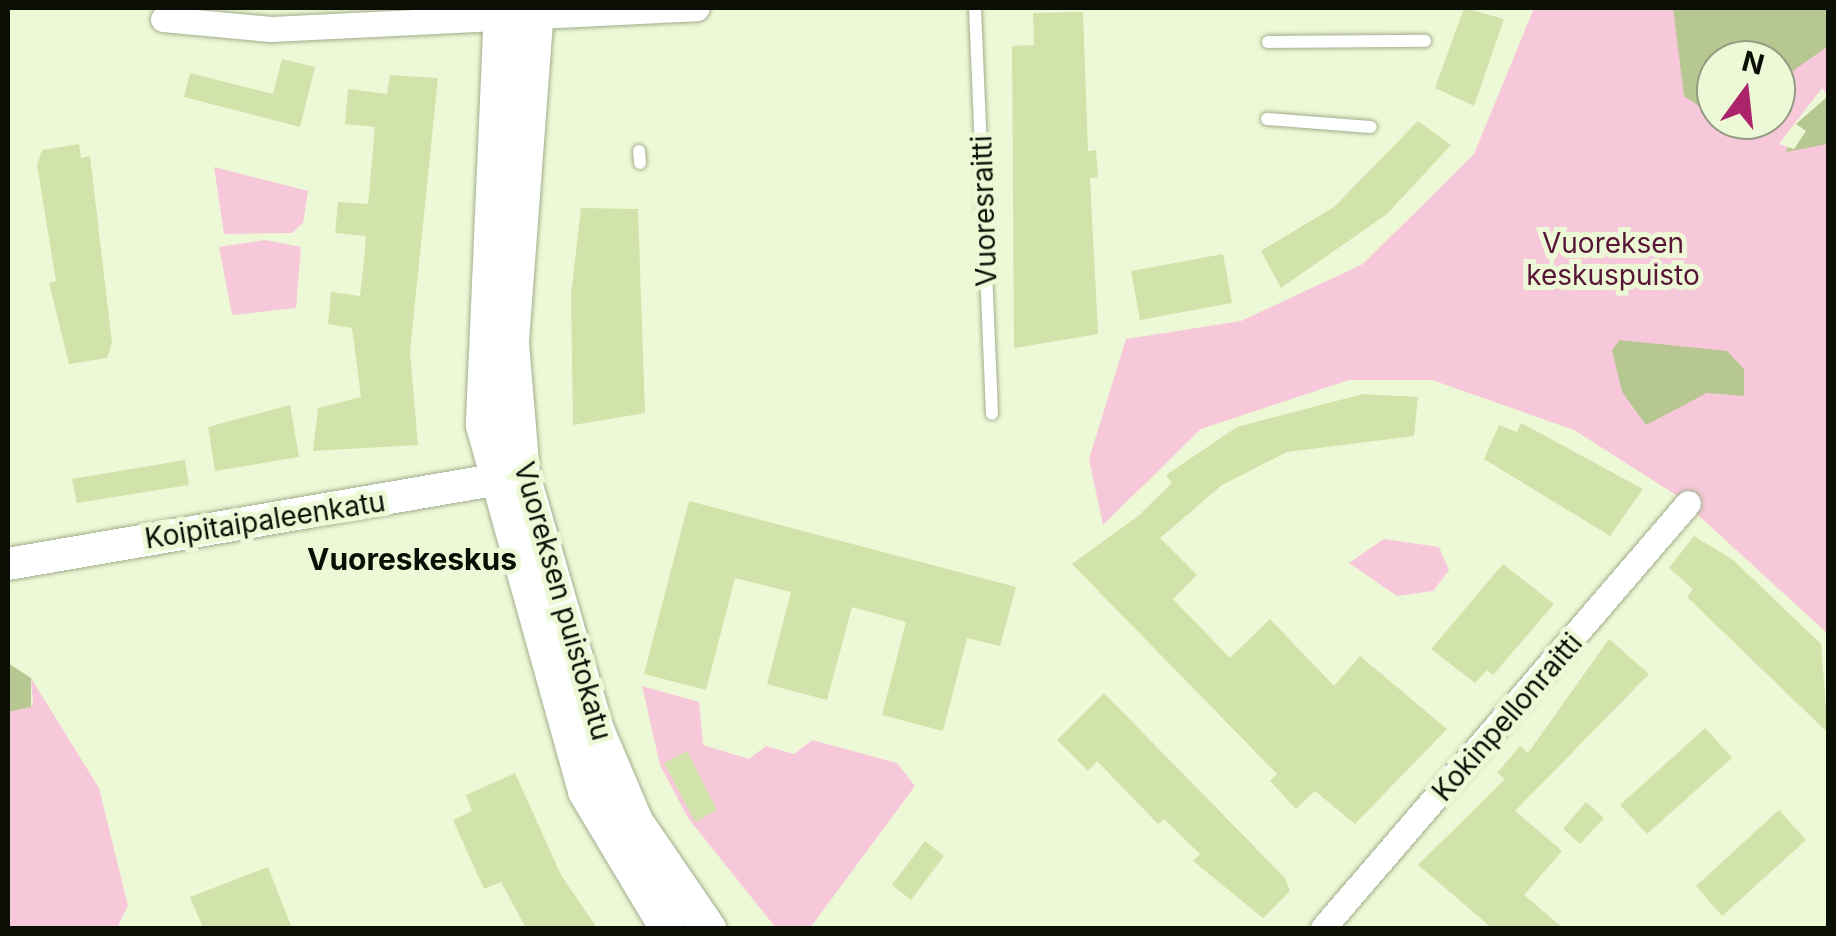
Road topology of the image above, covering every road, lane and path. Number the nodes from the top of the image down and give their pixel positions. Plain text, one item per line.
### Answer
1 (658, 8) edge
2 (696, 8) edge
3 (975, 8) edge
4 (519, 10) edge
5 (163, 19) dead end
6 (1425, 41) dead end
7 (1268, 42) dead end
8 (1267, 119) dead end
9 (1371, 127) dead end
10 (992, 414) dead end
11 (508, 480) junction
12 (1688, 503) dead end
13 (8, 564) edge
14 (667, 928) edge
15 (708, 928) edge
16 (1323, 928) edge

1 - 2 street
1 - 4 street
3 - 10 lane, Vuoresraitti
4 - 5 street
4 - 11 main road, Vuoreksen puistokatu
6 - 7 lane
8 - 9 lane
11 - 13 street, Koipitaipaleenkatu
11 - 14 main road, Vuoreksen puistokatu
11 - 15 main road, Vuoreksen puistokatu
12 - 16 street, Kokinpellonraitti

